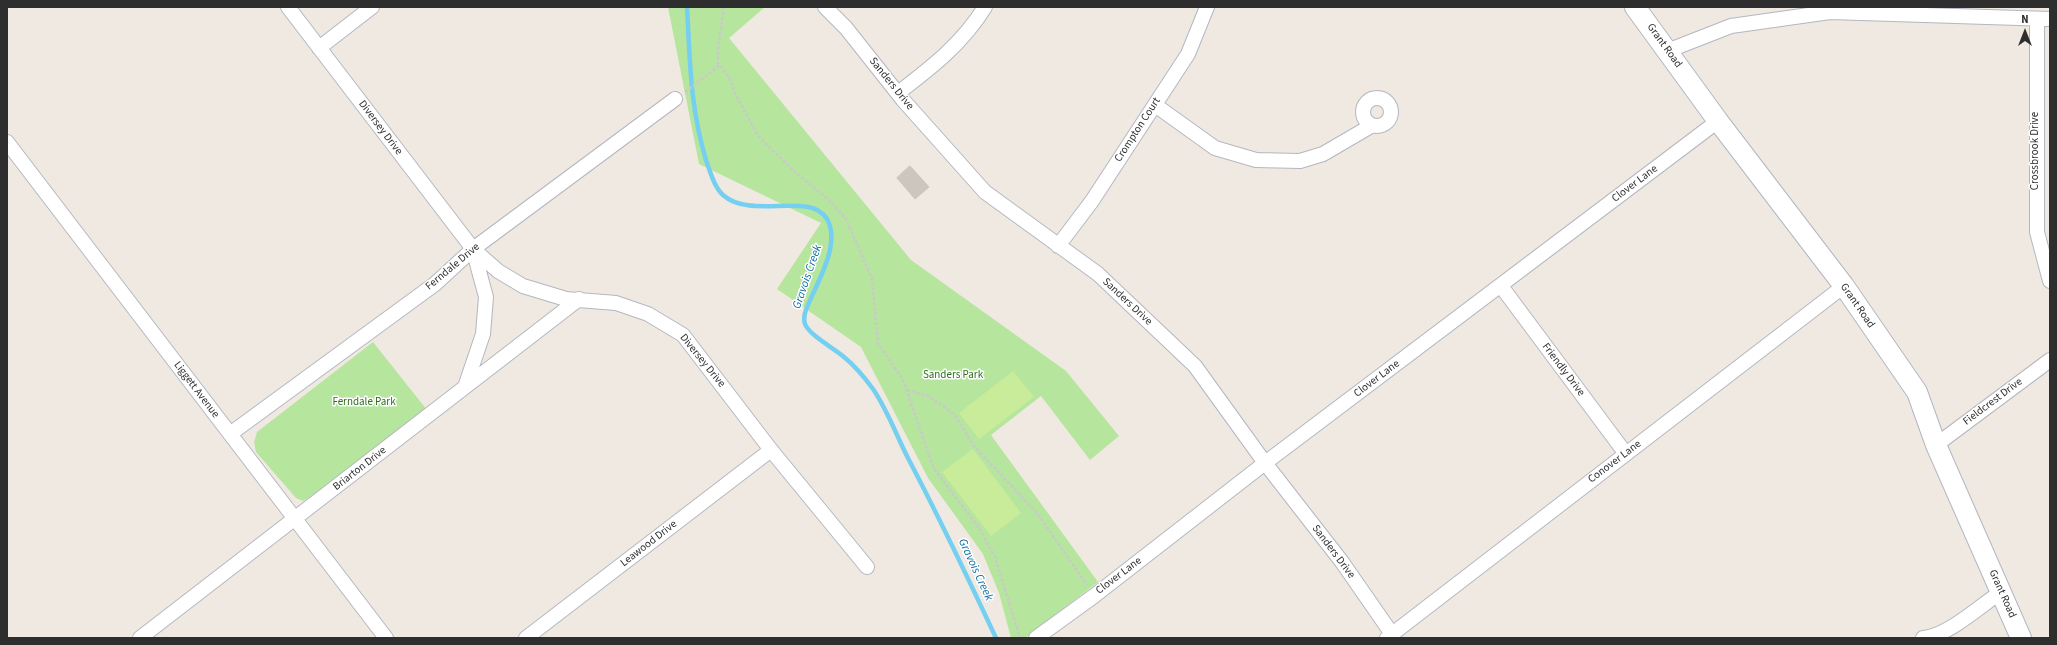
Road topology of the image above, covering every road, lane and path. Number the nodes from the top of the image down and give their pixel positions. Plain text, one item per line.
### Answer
1 (288, 7) edge
2 (372, 7) edge
3 (724, 7) edge
4 (825, 7) edge
5 (985, 7) edge
6 (1207, 7) edge
7 (1635, 7) edge
8 (2043, 19) edge
9 (319, 48) junction
10 (1668, 51) junction
11 (720, 65) junction
12 (898, 93) junction
13 (677, 97) joint
14 (1155, 105) junction
15 (1718, 121) junction
16 (1371, 126) dead end
17 (7, 142) edge
18 (1058, 246) junction
19 (473, 249) junction
20 (2050, 282) edge
21 (1501, 286) junction
22 (1844, 286) junction
23 (579, 299) junction
24 (2050, 360) edge
25 (465, 387) junction
26 (907, 390) junction
27 (230, 434) junction
28 (1936, 445) junction
29 (771, 450) junction
30 (1626, 454) junction
31 (1265, 463) junction
32 (295, 520) junction
33 (867, 567) dead end
34 (2001, 592) junction
35 (1094, 596) junction
36 (1389, 636) edge
37 (140, 638) edge
38 (386, 638) edge
39 (526, 638) edge
40 (1020, 638) edge
41 (1036, 638) edge
42 (1923, 638) edge
43 (2021, 638) edge

1 - 9 street, Diversey Drive
2 - 9 street
3 - 11 path
4 - 12 street, Sanders Drive
5 - 12 street
6 - 14 street, Crompton Court
7 - 10 street, Grant Road
8 - 10 street
8 - 20 street, Crossbrook Drive
9 - 19 street, Diversey Drive
10 - 15 street, Grant Road
11 - 13 path
11 - 26 path
12 - 18 street, Sanders Drive
13 - 19 street, Ferndale Drive
14 - 16 street
14 - 18 street, Crompton Court
15 - 21 street, Clover Lane
15 - 22 street, Grant Road
17 - 27 street, Liggett Avenue
18 - 31 street, Sanders Drive
19 - 23 street, Diversey Drive
19 - 25 street, Diversey Drive
19 - 27 street, Ferndale Drive
21 - 30 street, Friendly Drive
21 - 31 street, Clover Lane
22 - 28 street, Grant Road
22 - 30 street, Conover Lane
23 - 25 street, Briarton Drive
23 - 29 street, Diversey Drive
24 - 28 street, Fieldcrest Drive
25 - 32 street, Briarton Drive
26 - 35 path
26 - 40 path
27 - 32 street, Liggett Avenue
28 - 34 street, Grant Road
29 - 33 street, Diversey Drive
29 - 39 street, Leawood Drive
30 - 36 street, Conover Lane
31 - 35 street, Clover Lane
31 - 36 street, Sanders Drive
32 - 37 street, Briarton Drive
32 - 38 street, Liggett Avenue
34 - 42 street
34 - 43 street, Grant Road
35 - 41 street, Clover Lane

